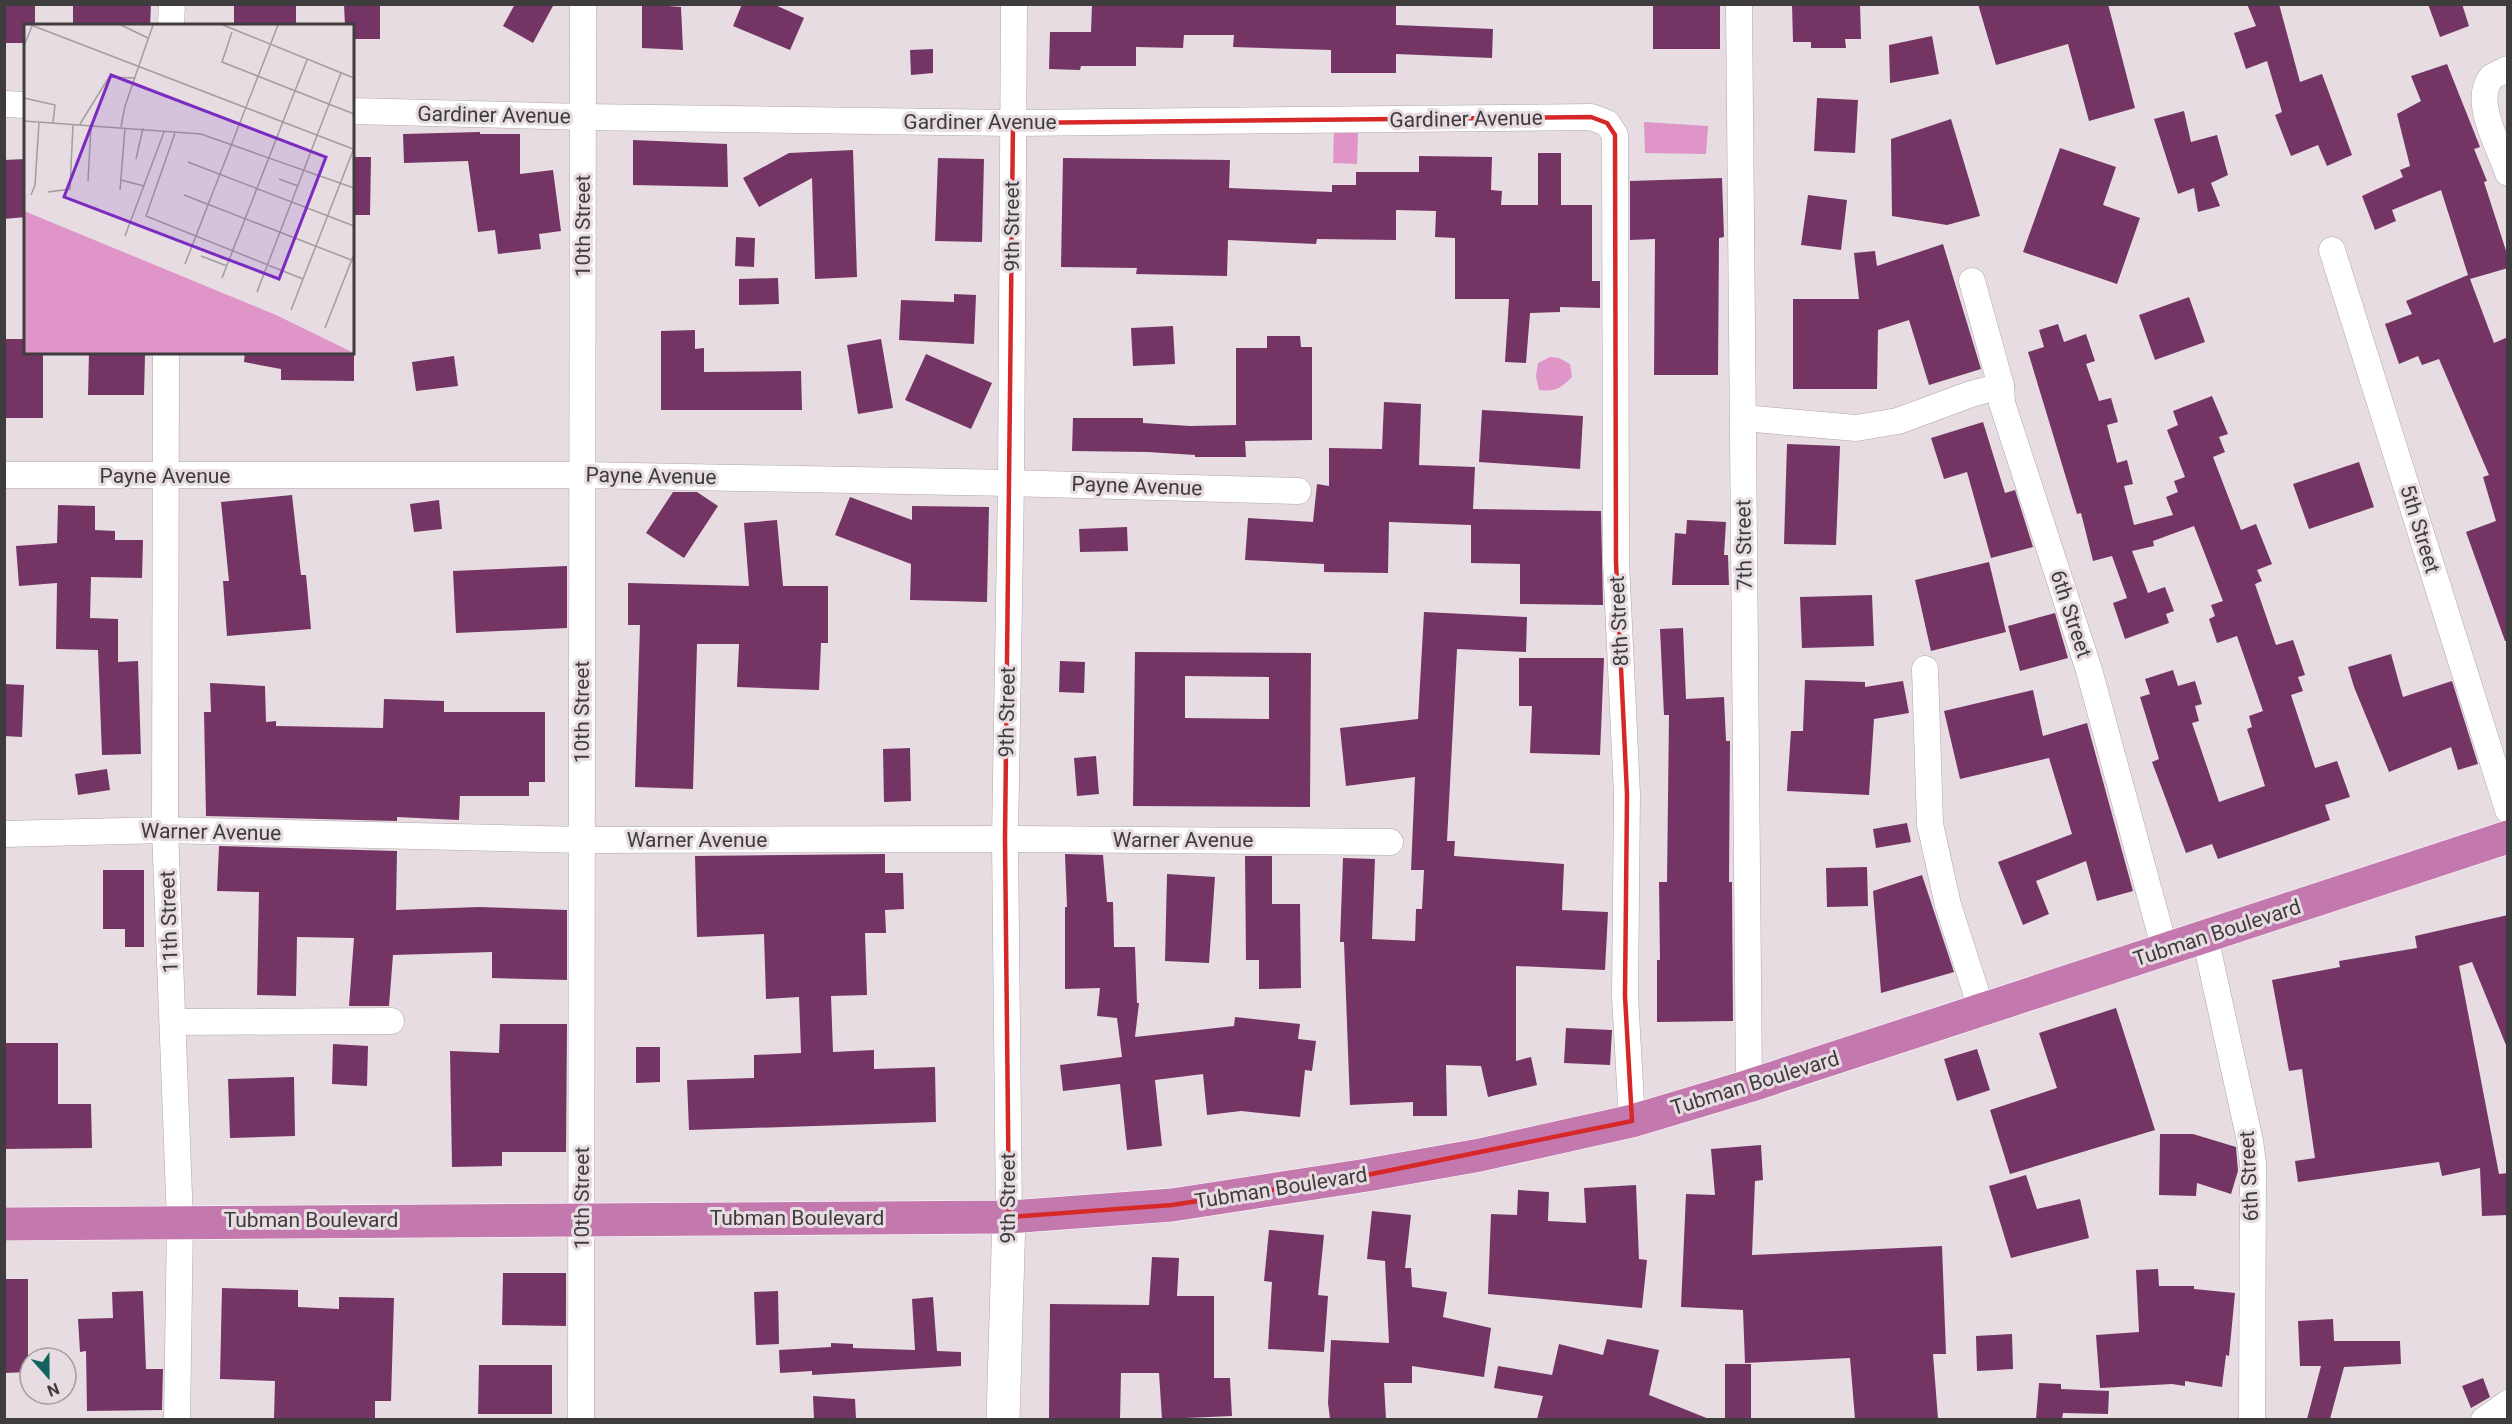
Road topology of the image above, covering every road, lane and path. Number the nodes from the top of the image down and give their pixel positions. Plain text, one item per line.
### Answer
1 (172, 4) edge
2 (583, 4) edge
3 (1014, 4) edge
4 (1739, 4) edge
5 (171, 24) edge
6 (2508, 69) edge
7 (4, 104) edge
8 (24, 105) edge
9 (354, 111) edge
10 (583, 117) junction
11 (1013, 123) junction
12 (1607, 123) joint
13 (2508, 172) edge
14 (2332, 249) dead end
15 (1972, 281) dead end
16 (166, 354) edge
17 (2001, 386) junction
18 (1743, 418) junction
19 (582, 475) junction
20 (4, 476) edge
21 (164, 477) junction
22 (1011, 483) junction
23 (1298, 492) dead end
24 (1925, 669) dead end
25 (2508, 810) edge
26 (165, 830) junction
27 (4, 834) edge
28 (2508, 837) edge
29 (1005, 839) junction
30 (582, 840) junction
31 (1390, 842) dead end
32 (2205, 938) junction
33 (2165, 950) junction
34 (1982, 1011) junction
35 (390, 1021) dead end
36 (172, 1022) junction
37 (1749, 1086) junction
38 (1632, 1121) junction
39 (1009, 1217) junction
40 (582, 1218) junction
41 (180, 1221) junction
42 (4, 1224) edge
43 (2508, 1403) edge
44 (177, 1419) edge
45 (581, 1419) edge
46 (1004, 1419) edge
47 (2252, 1419) edge
48 (2484, 1419) edge

1 - 5 street
2 - 10 street, 10th Street
3 - 11 street, 9th Street
4 - 18 street, 7th Street
6 - 13 street
7 - 8 street
9 - 10 street, Gardiner Avenue
10 - 11 street, Gardiner Avenue
10 - 19 street, 10th Street
11 - 12 street, Gardiner Avenue
11 - 22 street, 9th Street
12 - 38 street, 8th Street
14 - 25 street, 5th Street
15 - 17 street, 6th Street
16 - 21 street, 11th Street
17 - 18 street
17 - 33 street, 6th Street
18 - 37 street, 7th Street
19 - 21 street, Payne Avenue
19 - 22 street, Payne Avenue
19 - 30 street, 10th Street
20 - 21 street, Payne Avenue
21 - 26 street, 11th Street
22 - 23 street, Payne Avenue
22 - 29 street, 9th Street
24 - 34 street
26 - 27 street, Warner Avenue
26 - 30 street, Warner Avenue
26 - 36 street, 11th Street
28 - 32 highway, Tubman Boulevard
29 - 30 street, Warner Avenue
29 - 31 street, Warner Avenue
29 - 39 street, 9th Street
30 - 40 street, 10th Street
32 - 33 highway, Tubman Boulevard
32 - 47 street, 6th Street
33 - 34 highway, Tubman Boulevard
34 - 37 highway, Tubman Boulevard
35 - 36 street
36 - 41 street, 11th Street
37 - 38 highway, Tubman Boulevard
38 - 39 highway, Tubman Boulevard
39 - 40 highway, Tubman Boulevard
39 - 46 street, 9th Street
40 - 41 highway, Tubman Boulevard
40 - 45 street, 10th Street
41 - 42 highway, Tubman Boulevard
41 - 44 street, 11th Street
43 - 48 street

